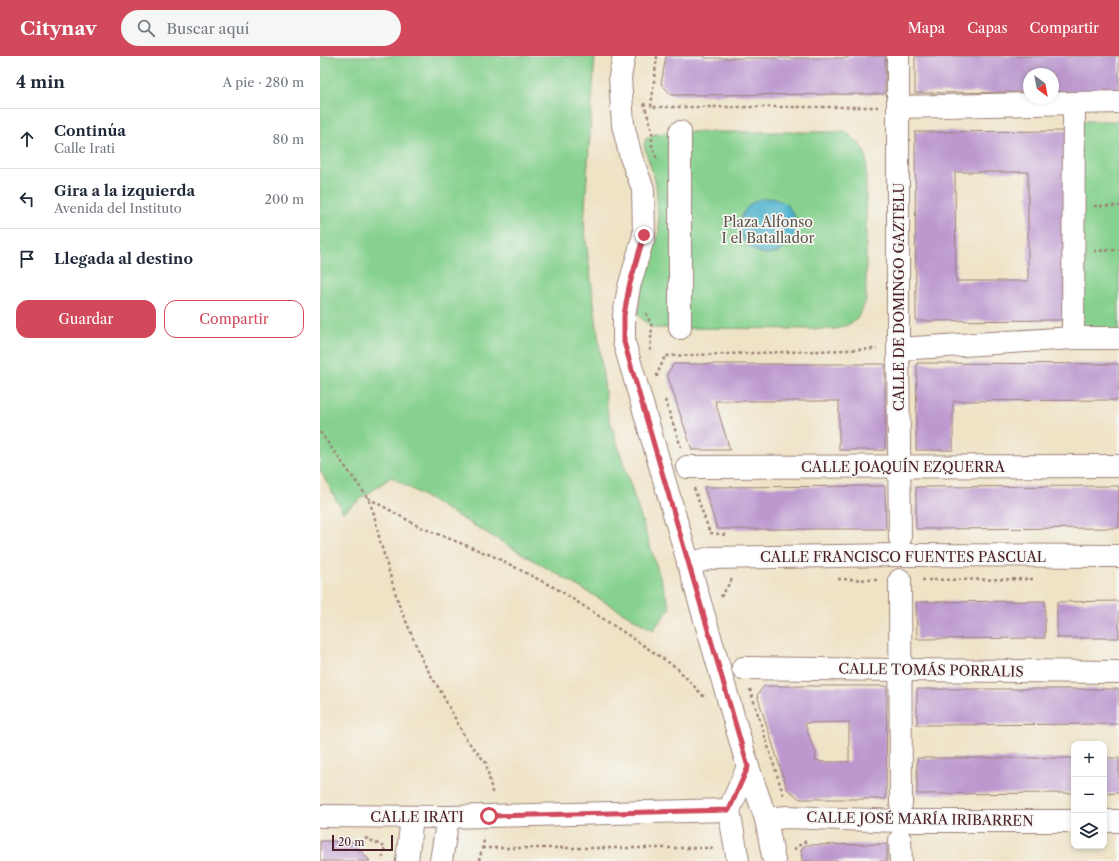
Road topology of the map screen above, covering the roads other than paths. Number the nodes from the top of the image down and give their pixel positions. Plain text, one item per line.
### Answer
1 (624, 56) edge
2 (898, 56) edge
3 (1119, 102) edge
4 (1074, 103) junction
5 (898, 107) junction
6 (680, 132) dead end
7 (680, 328) dead end
8 (1073, 338) junction
9 (1119, 338) edge
10 (898, 349) junction
11 (1119, 466) edge
12 (900, 467) junction
13 (687, 468) road end
14 (900, 538) dead end
15 (1119, 556) edge
16 (688, 564) junction
17 (900, 580) road end
18 (743, 668) road end
19 (900, 670) junction
20 (1119, 672) edge
21 (748, 767) junction
22 (901, 804) dead end
23 (729, 810) junction
24 (320, 816) edge
25 (412, 817) junction
26 (448, 817) junction
27 (766, 819) junction
28 (1071, 821) edge
29 (1107, 821) edge
30 (1119, 821) edge
31 (406, 861) edge
32 (441, 861) edge
33 (738, 861) edge
34 (774, 861) edge

1 - 16 street
2 - 5 street, CALLE DE DOMINGO GAZTELU
3 - 4 street
4 - 5 street
4 - 8 street
5 - 10 street, CALLE DE DOMINGO GAZTELU
6 - 7 street
8 - 9 street
8 - 10 street
10 - 12 street, CALLE DE DOMINGO GAZTELU
11 - 12 street, CALLE JOAQUÍN EZQUERRA
12 - 13 street, CALLE JOAQUÍN EZQUERRA
12 - 14 street, CALLE DE DOMINGO GAZTELU
15 - 16 street, CALLE FRANCISCO FUENTES PASCUAL
16 - 21 street
17 - 19 street
18 - 19 street, CALLE TOMÁS PORRALIS
19 - 20 street, CALLE TOMÁS PORRALIS
19 - 22 street
21 - 23 street
21 - 27 street
23 - 26 street, CALLE IRATI
23 - 33 street
24 - 25 street, CALLE IRATI
25 - 26 street, CALLE IRATI
25 - 31 street
26 - 32 street
27 - 28 street, CALLE JOSÉ MARÍA IRIBARREN
27 - 34 street
29 - 30 street

